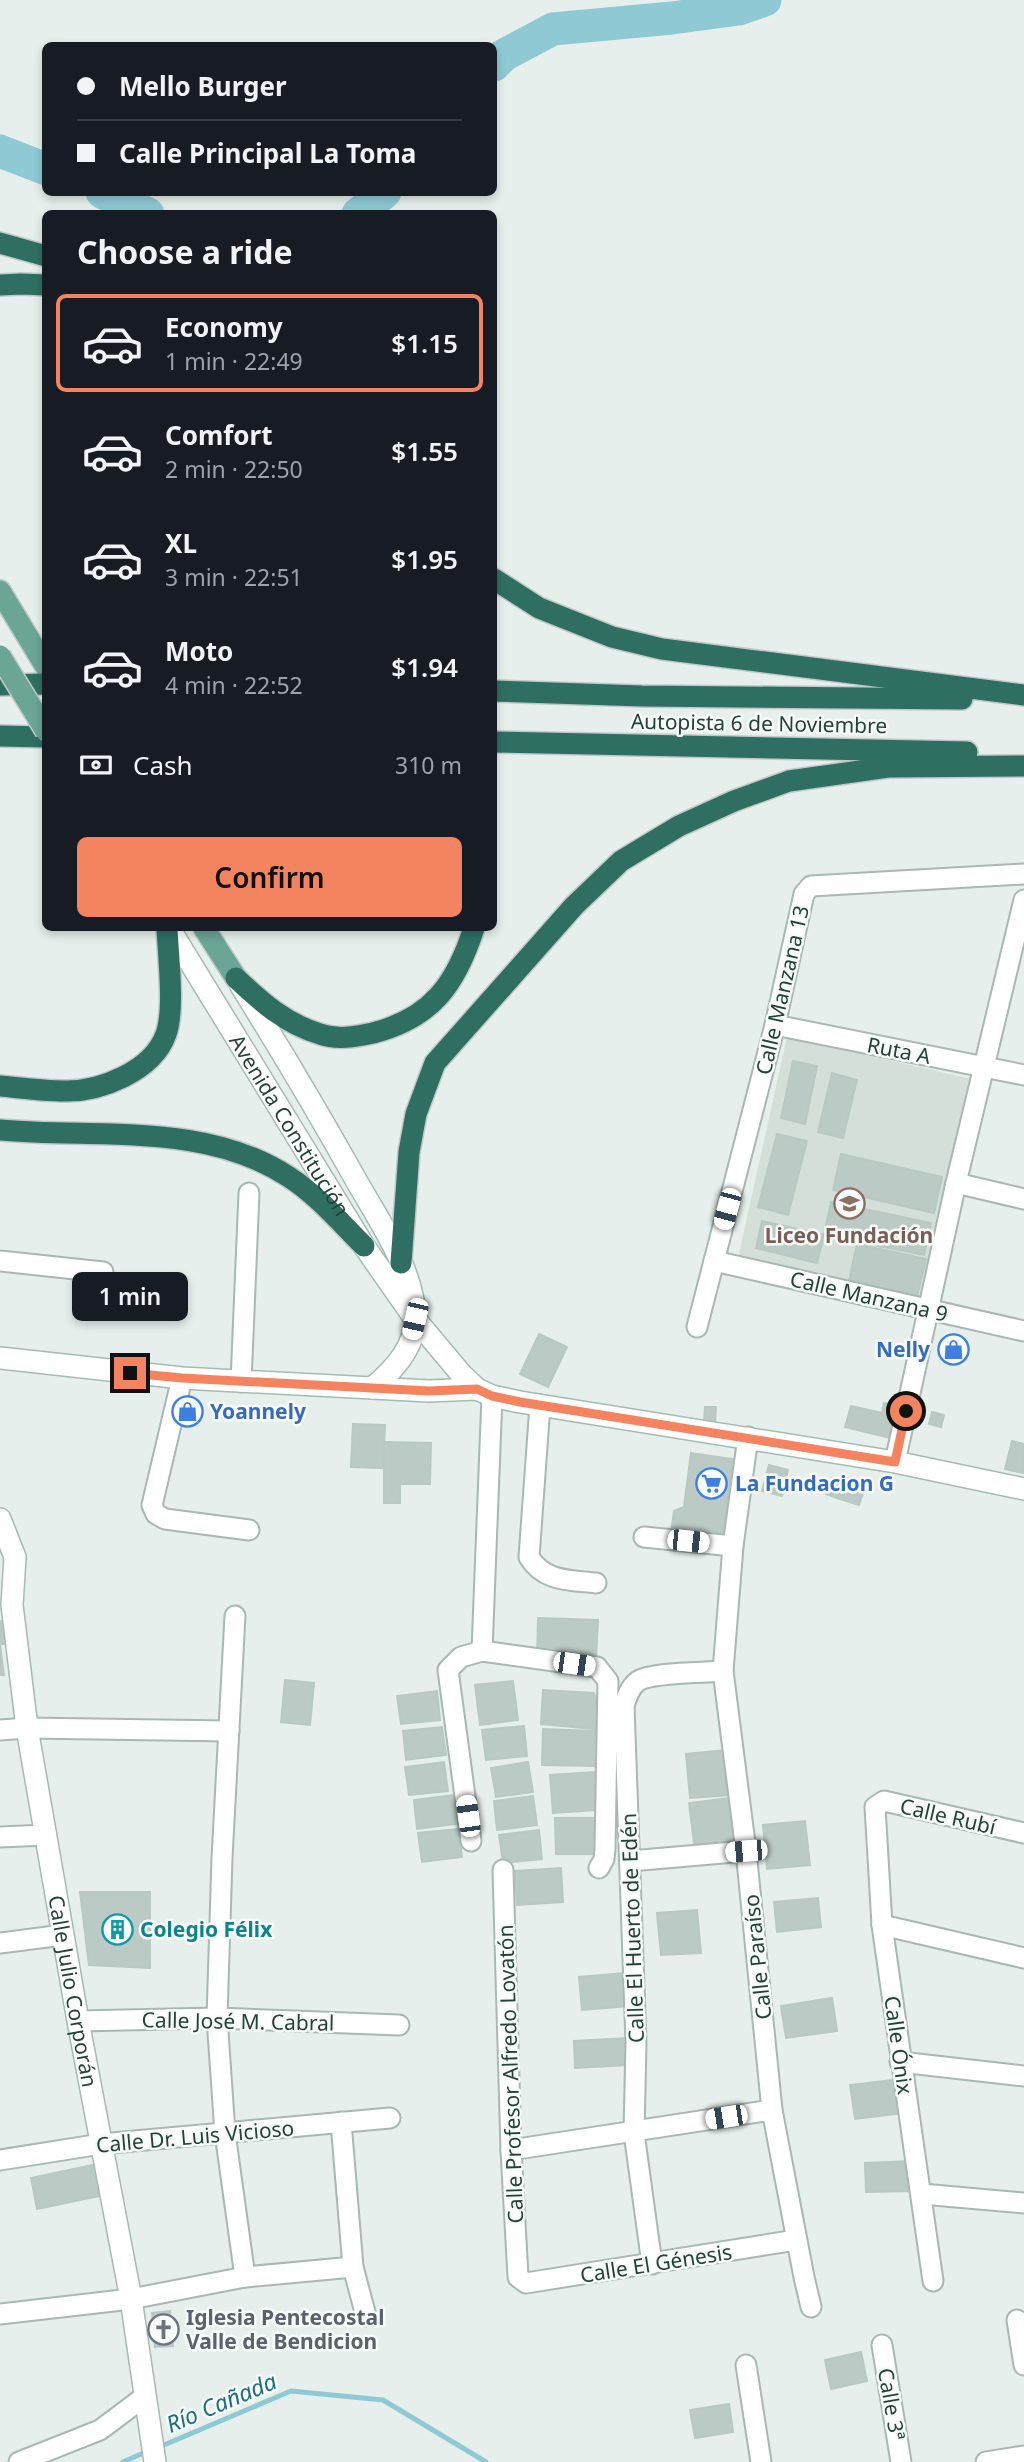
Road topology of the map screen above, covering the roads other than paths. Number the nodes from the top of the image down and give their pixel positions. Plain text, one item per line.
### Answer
1 (0, 243) edge
2 (42, 255) edge
3 (0, 285) edge
4 (42, 285) edge
5 (497, 581) edge
6 (0, 591) edge
7 (0, 656) edge
8 (42, 660) edge
9 (42, 684) edge
10 (0, 685) edge
11 (497, 691) edge
12 (1024, 697) edge
13 (42, 724) edge
14 (0, 736) edge
15 (42, 737) edge
16 (497, 742) edge
17 (1024, 753) edge
18 (1024, 766) edge
19 (1024, 874) edge
20 (1024, 900) edge
21 (168, 931) edge
22 (170, 931) edge
23 (206, 931) edge
24 (473, 931) edge
25 (1019, 940) edge
26 (236, 978) junction
27 (775, 1025) junction
28 (984, 1067) junction
29 (1024, 1075) edge
30 (0, 1086) edge
31 (0, 1130) edge
32 (956, 1183) junction
33 (249, 1193) dead end
34 (1024, 1199) edge
35 (364, 1246) junction
36 (0, 1261) edge
37 (714, 1261) junction
38 (401, 1263) junction
39 (103, 1272) dead end
40 (928, 1309) junction
41 (415, 1319) junction
42 (697, 1327) dead end
43 (1024, 1331) edge
44 (0, 1358) edge
45 (182, 1378) junction
46 (242, 1382) junction
47 (372, 1388) junction
48 (485, 1392) junction
49 (540, 1405) junction
50 (748, 1437) junction
51 (895, 1462) junction
52 (1024, 1489) edge
53 (0, 1519) edge
54 (249, 1530) dead end
55 (644, 1537) dead end
56 (733, 1546) junction
57 (596, 1583) dead end
58 (6, 1604) edge
59 (235, 1616) dead end
60 (482, 1651) junction
61 (723, 1671) junction
62 (27, 1728) junction
63 (0, 1730) edge
64 (229, 1731) junction
65 (875, 1807) joint
66 (1024, 1833) edge
67 (46, 1835) junction
68 (0, 1838) edge
69 (471, 1841) dead end
70 (746, 1851) junction
71 (630, 1861) junction
72 (599, 1868) dead end
73 (503, 1870) dead end
74 (882, 1925) junction
75 (63, 1935) junction
76 (0, 1943) edge
77 (1024, 1958) edge
78 (217, 2018) junction
79 (78, 2021) junction
80 (399, 2025) dead end
81 (900, 2062) junction
82 (1024, 2076) edge
83 (772, 2110) junction
84 (390, 2118) dead end
85 (341, 2122) junction
86 (225, 2133) junction
87 (634, 2133) junction
88 (101, 2144) junction
89 (511, 2150) junction
90 (0, 2160) edge
91 (922, 2194) junction
92 (1024, 2203) edge
93 (796, 2240) junction
94 (652, 2264) junction
95 (353, 2267) junction
96 (245, 2277) junction
97 (518, 2277) joint
98 (933, 2281) dead end
99 (131, 2299) junction
100 (811, 2307) dead end
101 (0, 2314) edge
102 (366, 2316) dead end
103 (1017, 2320) dead end
104 (882, 2345) dead end
105 (746, 2365) dead end
106 (1024, 2365) edge
107 (144, 2397) junction
108 (1024, 2456) edge
109 (996, 2461) edge
110 (19, 2462) edge
111 (155, 2462) edge
112 (761, 2462) edge
113 (901, 2462) edge

1 - 2 highway
3 - 4 highway
5 - 12 highway
6 - 8 main road
7 - 13 main road, bridge
9 - 10 highway
11 - 12 highway, Autopista 6 de Noviembre
14 - 15 highway
16 - 17 highway, Autopista 6 de Noviembre
18 - 38 highway
19 - 27 street, Calle Manzana 13
20 - 25 street
21 - 30 highway
22 - 35 street, Avenida Constitución
23 - 26 main road, Avenida Constitución
24 - 26 highway
25 - 28 street
26 - 38 street, Avenida Constitución
27 - 28 street, Ruta A
27 - 37 street, Calle Manzana 13
28 - 29 street, Ruta A
28 - 32 street
31 - 35 highway
32 - 34 street
32 - 40 street
33 - 46 street
35 - 41 street, Avenida Constitución
36 - 39 street
37 - 40 street, Calle Manzana 9
37 - 42 street, Calle Manzana 13
38 - 41 street, Avenida Constitución
40 - 43 street, Calle Manzana 9
40 - 51 street
41 - 47 street
41 - 48 street, Avenida Constitución
44 - 45 street
45 - 46 street
45 - 54 street
46 - 47 street
47 - 48 street
48 - 49 street
48 - 60 street
49 - 50 street
49 - 57 street
50 - 51 street
50 - 56 street, Calle Paraíso
51 - 52 street
53 - 58 street, Calle Julio Corporán
55 - 56 street
56 - 61 street, Calle Paraíso
58 - 62 street, Calle Julio Corporán
59 - 64 street
60 - 69 street
60 - 72 street
61 - 70 street, Calle Paraíso
61 - 71 street, Calle El Huerto de Edén
62 - 63 street
62 - 64 street
62 - 67 street, Calle Julio Corporán
64 - 78 street
65 - 66 street, Calle Rubí
65 - 74 street, Calle Ónix
67 - 68 street
67 - 75 street, Calle Julio Corporán
70 - 71 street
70 - 83 street, Calle Paraíso
71 - 87 street, Calle El Huerto de Edén
73 - 89 street, Calle Profesor Alfredo Lovatón
74 - 77 street
74 - 81 street, Calle Ónix
75 - 76 street
75 - 79 street, Calle Julio Corporán
78 - 79 street, Calle José M. Cabral
78 - 80 street, Calle José M. Cabral
78 - 86 street
79 - 88 street, Calle Julio Corporán
81 - 82 street
81 - 91 street, Calle Ónix
83 - 87 street
83 - 93 street, Calle Paraíso
84 - 85 street, Calle Dr. Luis Vicioso
85 - 86 street, Calle Dr. Luis Vicioso
85 - 95 street
86 - 88 street, Calle Dr. Luis Vicioso
86 - 96 street
87 - 89 street
87 - 94 street, Calle El Huerto de Edén
88 - 90 street, Calle Dr. Luis Vicioso
88 - 99 street, Calle Julio Corporán
89 - 97 street, Calle Profesor Alfredo Lovatón
91 - 92 street
91 - 98 street, Calle Ónix
93 - 94 street, Calle El Génesis
93 - 100 street, Calle Paraíso
94 - 97 street, Calle El Génesis
95 - 96 street
95 - 102 street
96 - 99 street
99 - 101 street
99 - 107 street, Calle Julio Corporán
103 - 106 street
104 - 113 street, Calle 3ª
105 - 112 street
107 - 110 street
107 - 111 street, Calle Julio Corporán
108 - 109 street

